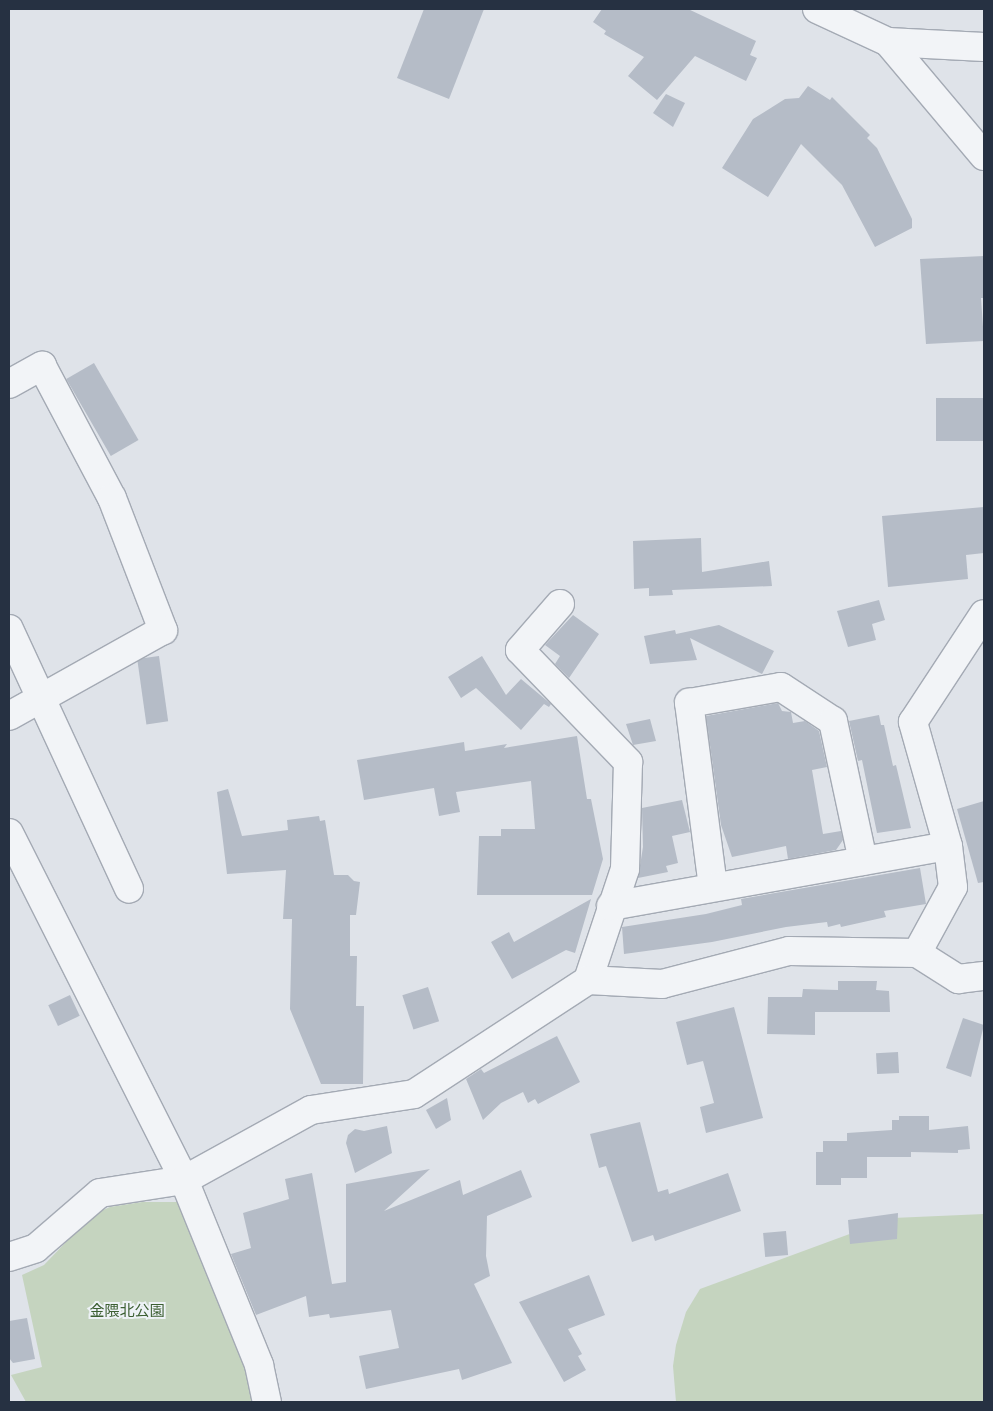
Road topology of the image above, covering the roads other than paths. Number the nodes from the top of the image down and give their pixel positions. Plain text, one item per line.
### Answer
1 (818, 9) edge
2 (888, 42) junction
3 (984, 47) edge
4 (984, 156) edge
5 (9, 384) edge
6 (560, 604) dead end
7 (984, 614) edge
8 (9, 629) edge
9 (43, 699) junction
10 (9, 716) edge
11 (9, 833) edge
12 (948, 846) junction
13 (863, 861) junction
14 (713, 887) junction
15 (128, 889) dead end
16 (611, 906) junction
17 (917, 953) junction
18 (984, 976) edge
19 (588, 980) junction
20 (184, 1180) junction
21 (9, 1257) edge
22 (267, 1402) edge

1 - 2 street
2 - 3 street
2 - 4 street
5 - 9 street
6 - 16 street
7 - 12 street
8 - 9 street
9 - 10 street
9 - 15 street
11 - 20 street
12 - 13 street
12 - 17 street
13 - 14 street
13 - 14 street
14 - 16 street
16 - 19 street
17 - 18 street
17 - 19 street
19 - 20 street
20 - 21 street
20 - 22 street

